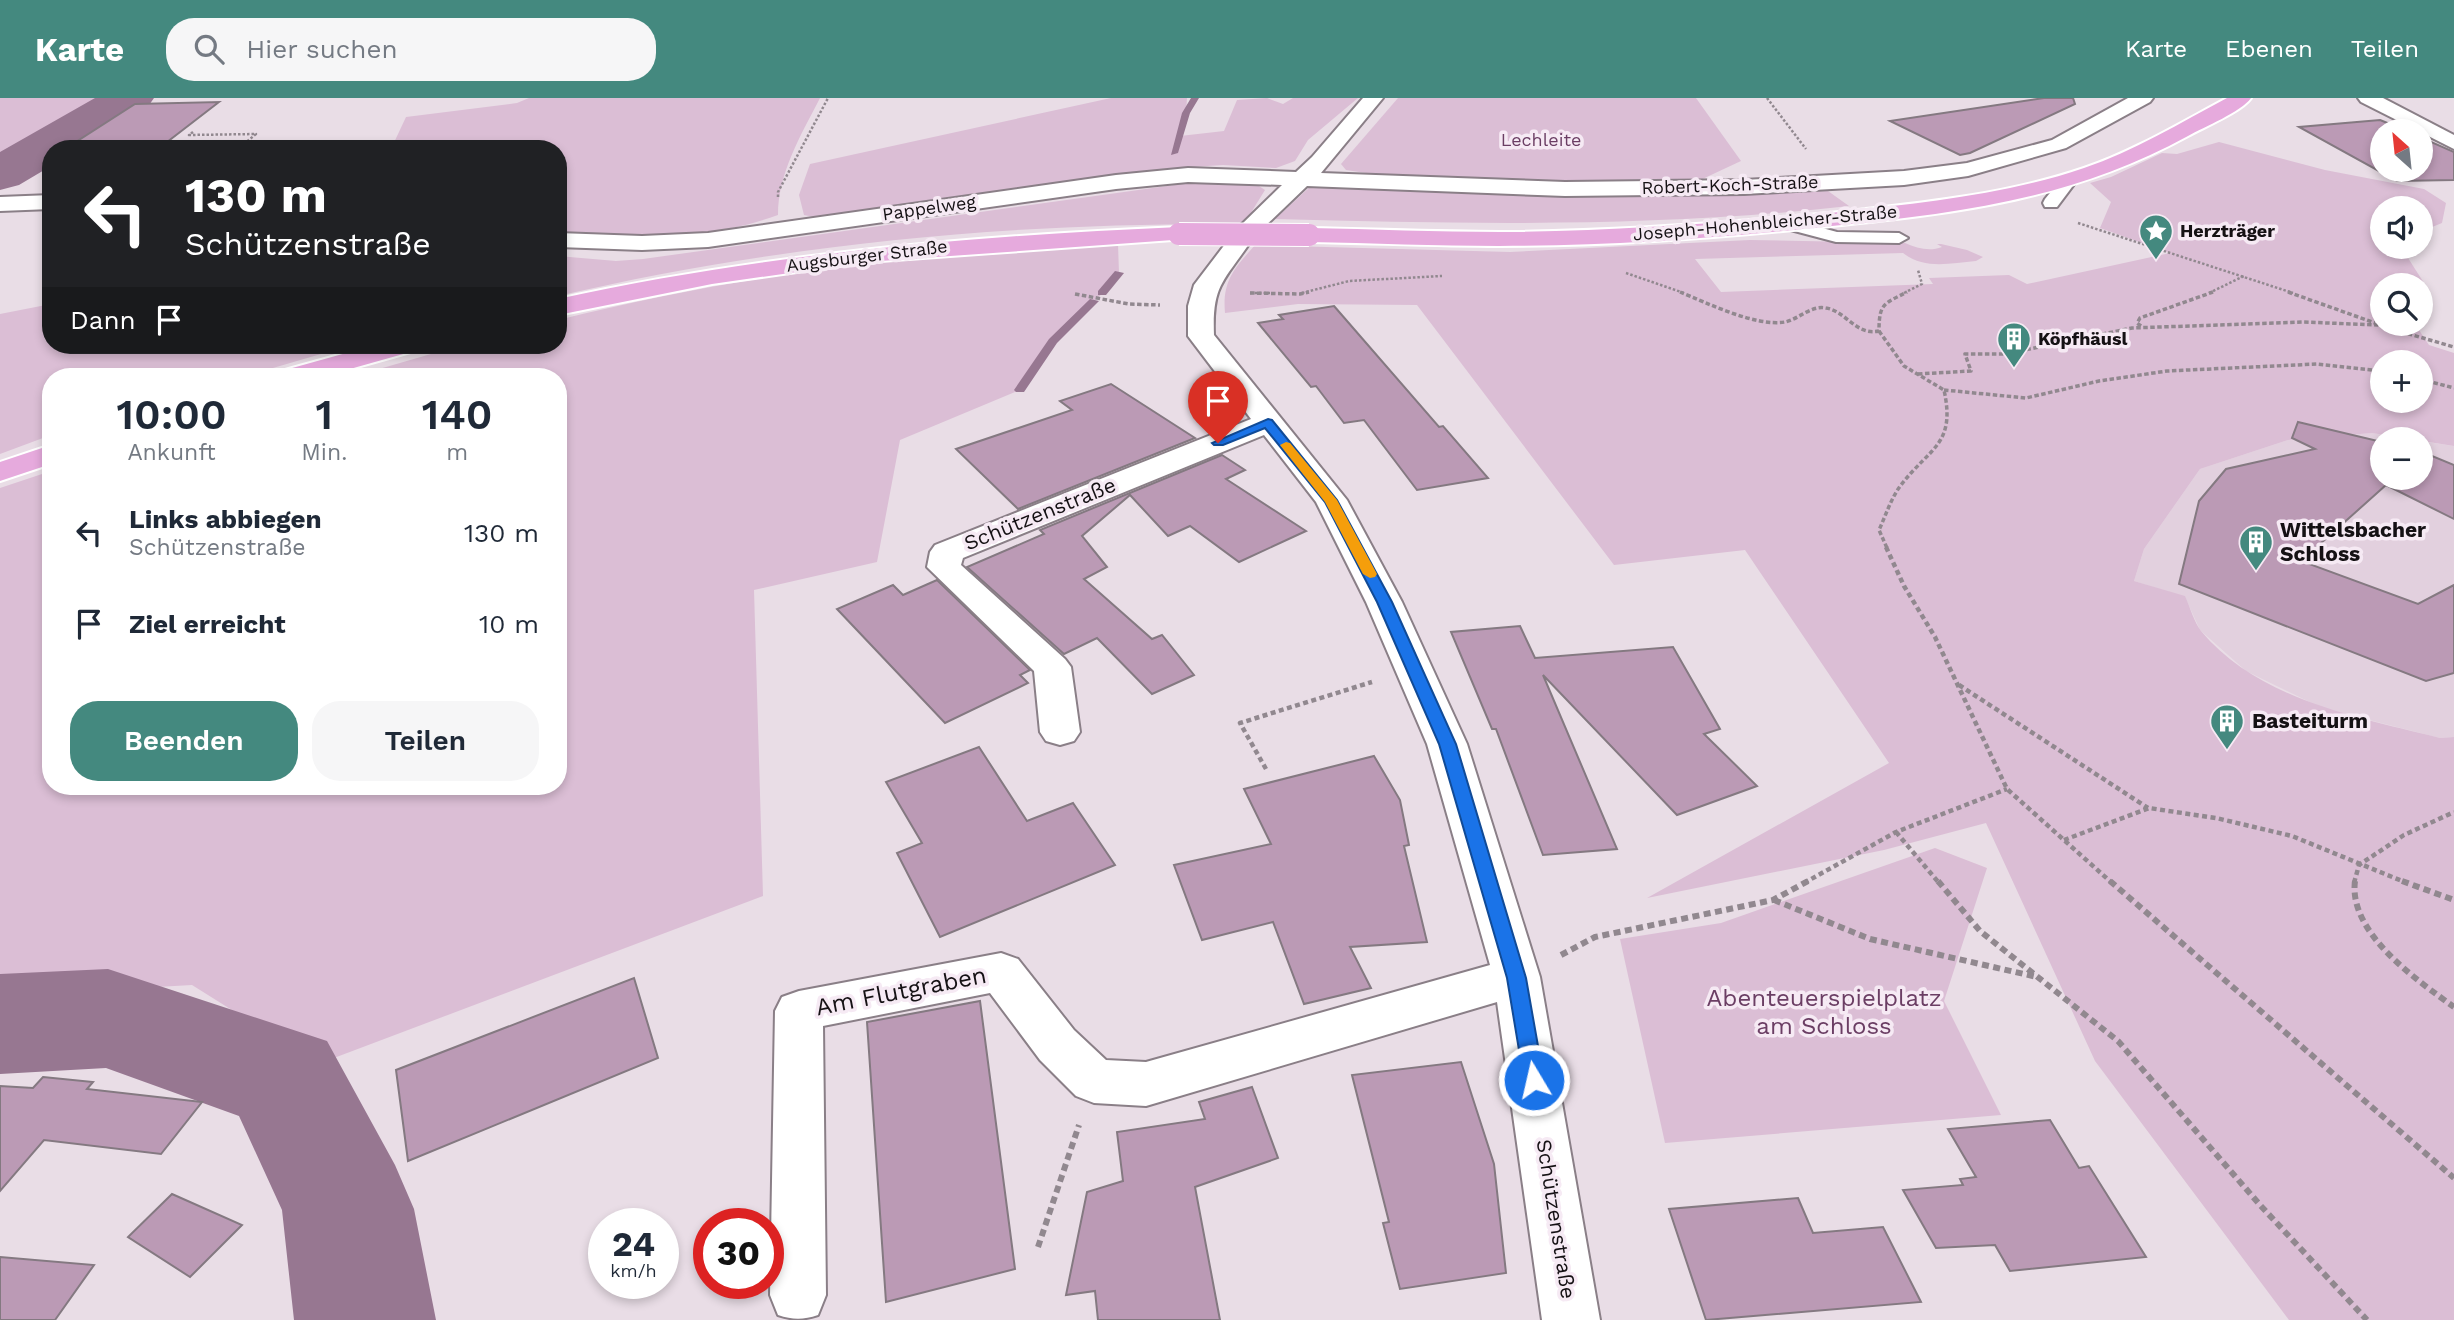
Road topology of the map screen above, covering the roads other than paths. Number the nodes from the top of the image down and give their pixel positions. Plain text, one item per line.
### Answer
1 (1373, 98) edge
2 (2143, 98) edge
3 (2241, 98) edge
4 (2368, 98) edge
5 (2454, 143) edge
6 (1300, 179) junction
7 (2069, 180) junction
8 (42, 202) edge
9 (2051, 203) dead end
10 (0, 204) edge
11 (1789, 225) junction
12 (1179, 234) joint
13 (1899, 238) dead end
14 (567, 240) edge
15 (567, 305) edge
16 (372, 354) edge
17 (323, 368) edge
18 (1268, 423) junction
19 (42, 457) edge
20 (0, 472) edge
21 (1060, 732) dead end
22 (1517, 978) junction
23 (799, 1295) dead end
24 (1571, 1320) edge

1 - 6 street
2 - 6 street, Robert-Koch-Straße
3 - 7 main road, Joseph-Hohenbleicher-Straße
4 - 5 street
6 - 14 street, Pappelweg
6 - 18 street, Schützenstraße
7 - 9 lane
7 - 11 main road, Joseph-Hohenbleicher-Straße
8 - 10 street
11 - 12 main road, Joseph-Hohenbleicher-Straße, bridge
11 - 13 lane
12 - 15 main road, Augsburger Straße
16 - 17 main road
18 - 21 street, Schützenstraße
18 - 22 street, Schützenstraße
19 - 20 main road
22 - 23 street, Am Flutgraben
22 - 24 street, Schützenstraße

